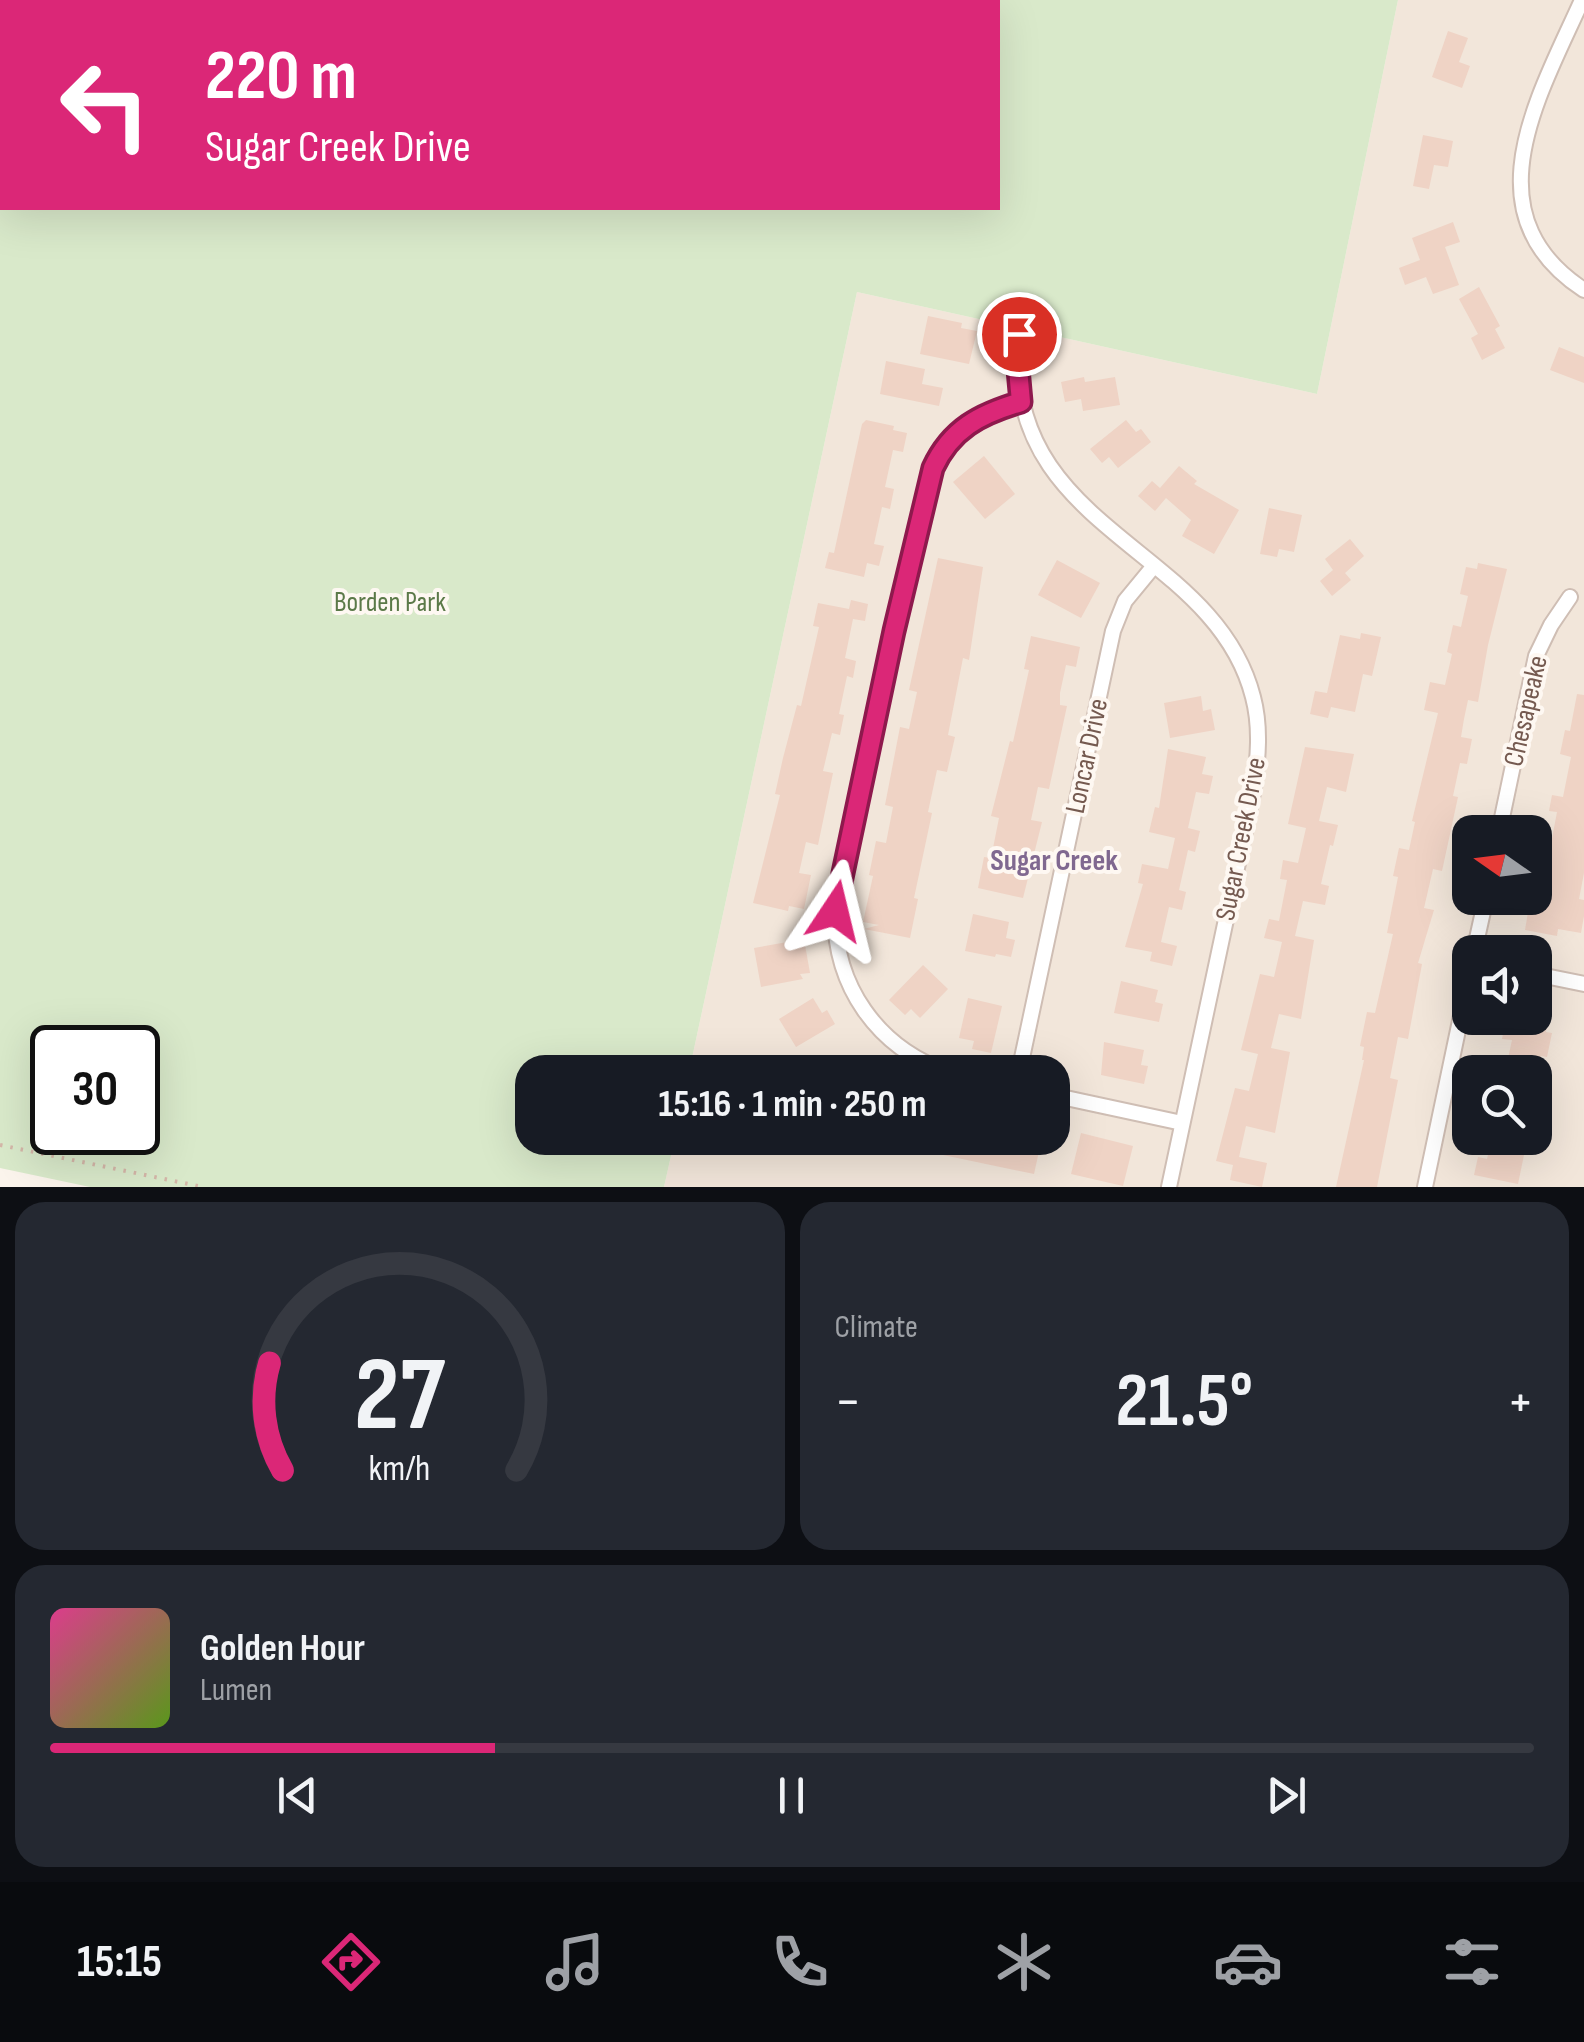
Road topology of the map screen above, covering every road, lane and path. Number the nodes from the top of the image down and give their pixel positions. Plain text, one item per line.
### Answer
1 (1582, 0) edge
2 (1584, 290) edge
3 (1019, 334) dead end
4 (1021, 402) junction
5 (1153, 567) junction
6 (1570, 597) dead end
7 (1503, 815) edge
8 (1552, 977) edge
9 (1584, 984) edge
10 (1457, 1035) edge
11 (912, 1055) edge
12 (1023, 1055) edge
13 (1070, 1100) edge
14 (1182, 1123) junction
15 (0, 1145) edge
16 (203, 1187) edge
17 (1168, 1187) edge
18 (1425, 1187) edge

1 - 2 street
3 - 4 street, Sugar Creek Drive
4 - 5 street, Sugar Creek Drive
4 - 11 street
5 - 12 street, Loncar Drive
5 - 14 street, Sugar Creek Drive
6 - 7 street, Chesapeake
8 - 9 street
10 - 18 street
13 - 14 street
14 - 17 street, Sugar Creek Drive
15 - 16 path

